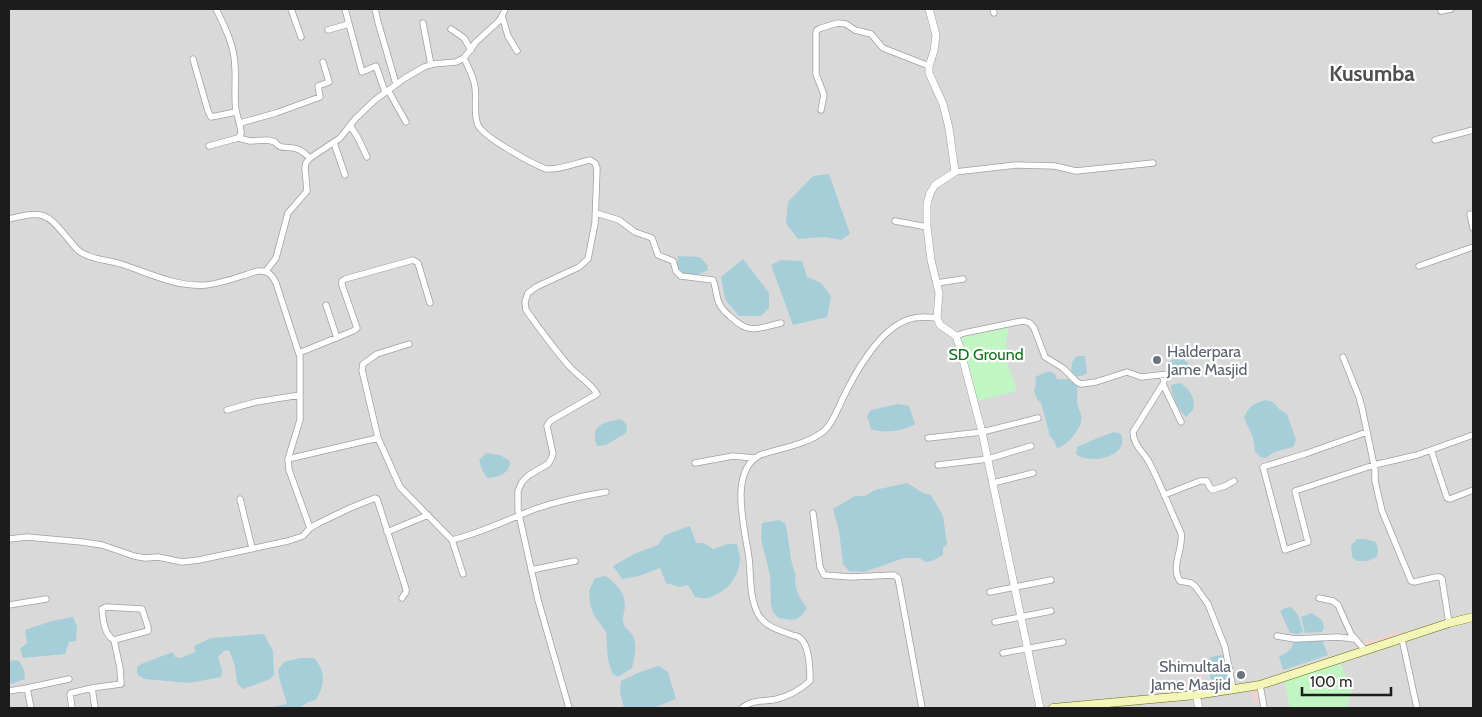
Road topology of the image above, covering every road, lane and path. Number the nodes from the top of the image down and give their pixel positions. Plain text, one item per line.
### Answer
1 (216, 9) edge
2 (291, 9) edge
3 (345, 9) edge
4 (375, 9) edge
5 (505, 9) edge
6 (929, 9) edge
7 (1451, 9) edge
8 (1441, 11) dead end
9 (502, 16) junction
10 (423, 23) dead end
11 (349, 24) junction
12 (451, 29) dead end
13 (328, 30) dead end
14 (301, 37) dead end
15 (471, 50) junction
16 (517, 51) dead end
17 (464, 58) junction
18 (193, 59) dead end
19 (323, 62) dead end
20 (430, 65) junction
21 (929, 66) junction
22 (396, 84) junction
23 (387, 91) junction
24 (821, 110) dead end
25 (236, 112) junction
26 (406, 122) dead end
27 (240, 123) junction
28 (350, 125) junction
29 (1473, 130) edge
30 (238, 138) junction
31 (1435, 140) dead end
32 (334, 143) junction
33 (209, 146) dead end
34 (367, 157) dead end
35 (310, 158) junction
36 (1153, 162) dead end
37 (956, 172) junction
38 (344, 175) dead end
39 (596, 213) junction
40 (1470, 214) dead end
41 (9, 219) edge
42 (895, 222) dead end
43 (926, 227) junction
44 (1473, 228) edge
45 (1473, 247) edge
46 (1419, 266) dead end
47 (266, 271) junction
48 (963, 280) dead end
49 (937, 283) junction
50 (430, 303) dead end
51 (326, 305) dead end
52 (937, 318) junction
53 (780, 323) dead end
54 (956, 336) junction
55 (337, 338) junction
56 (409, 344) dead end
57 (299, 353) junction
58 (1343, 357) dead end
59 (1196, 371) dead end
60 (1162, 375) junction
61 (1163, 384) junction
62 (300, 395) junction
63 (227, 410) dead end
64 (1038, 418) dead end
65 (1181, 422) dead end
66 (982, 432) junction
67 (1367, 432) junction
68 (1473, 436) edge
69 (378, 438) junction
70 (928, 438) dead end
71 (1031, 446) dead end
72 (1431, 450) junction
73 (754, 458) junction
74 (288, 459) junction
75 (988, 459) junction
76 (695, 463) dead end
77 (938, 464) dead end
78 (1374, 465) junction
79 (1033, 473) dead end
80 (1234, 481) dead end
81 (993, 483) junction
82 (1473, 490) edge
83 (606, 492) dead end
84 (1164, 495) junction
85 (240, 499) dead end
86 (813, 513) dead end
87 (428, 515) junction
88 (519, 516) junction
89 (310, 528) junction
90 (387, 532) junction
91 (9, 539) edge
92 (452, 540) junction
93 (252, 548) junction
94 (575, 561) dead end
95 (531, 570) junction
96 (463, 574) dead end
97 (1051, 580) dead end
98 (1015, 588) junction
99 (990, 592) dead end
100 (402, 598) dead end
101 (1319, 598) dead end
102 (46, 599) dead end
103 (9, 605) edge
104 (1051, 611) dead end
105 (1021, 617) junction
106 (1473, 618) edge
107 (995, 622) dead end
108 (1449, 623) junction
109 (1276, 636) dead end
110 (1402, 639) junction
111 (114, 640) junction
112 (1355, 640) junction
113 (1063, 642) dead end
114 (1027, 649) junction
115 (1366, 651) junction
116 (1003, 654) dead end
117 (69, 679) dead end
118 (1260, 685) junction
119 (27, 688) junction
120 (92, 688) junction
121 (1233, 689) junction
122 (9, 690) edge
123 (1196, 695) junction
124 (31, 708) edge
125 (72, 708) edge
126 (95, 708) edge
127 (570, 708) edge
128 (742, 708) edge
129 (922, 708) edge
130 (1040, 708) edge
131 (1053, 708) edge
132 (1199, 708) edge
133 (1264, 708) edge
134 (1417, 708) edge

1 - 25 street
2 - 14 street
3 - 11 street
4 - 22 street
5 - 9 street
6 - 21 street
7 - 8 street
9 - 15 street
9 - 16 street
10 - 20 street
11 - 13 street
11 - 23 street
12 - 15 street
15 - 17 street
17 - 20 street
17 - 39 street
18 - 25 street
19 - 27 street
20 - 22 street
21 - 24 street
21 - 37 street
22 - 23 street
23 - 26 street
23 - 28 street
25 - 27 street
27 - 30 street
28 - 32 street
28 - 34 street
29 - 31 street
30 - 33 street
30 - 35 street
32 - 35 street
32 - 38 street
35 - 47 street
36 - 37 street
37 - 43 street
39 - 53 street
39 - 88 street
40 - 44 street
41 - 47 street
42 - 43 street
43 - 49 street
45 - 46 street
47 - 57 street
48 - 49 street
49 - 52 street
50 - 55 street
51 - 55 street
52 - 54 street
52 - 73 street
54 - 60 street
54 - 66 street
55 - 57 street
56 - 69 street
57 - 62 street
58 - 67 street
59 - 60 street
60 - 61 street
61 - 65 street
61 - 84 street
62 - 63 street
62 - 74 street
64 - 66 street
66 - 70 street
66 - 75 street
67 - 78 street
67 - 78 street
68 - 72 street
69 - 74 street
69 - 87 street
71 - 75 street
72 - 78 street
72 - 82 street
73 - 76 street
73 - 128 street
74 - 89 street
75 - 77 street
75 - 81 street
78 - 108 street
79 - 81 street
80 - 84 street
81 - 98 street
83 - 88 street
84 - 121 street
85 - 93 street
86 - 129 street
87 - 90 street
87 - 92 street
88 - 92 street
88 - 95 street
89 - 90 street
89 - 93 street
90 - 100 street
91 - 93 street
92 - 96 street
94 - 95 street
95 - 127 street
97 - 98 street
98 - 99 street
98 - 105 street
101 - 112 street
102 - 103 street
104 - 105 street
105 - 107 street
105 - 114 street
106 - 108 main road
108 - 110 main road
109 - 112 street
110 - 115 main road
110 - 134 street
111 - 111 street
111 - 120 street
112 - 115 street
113 - 114 street
114 - 116 street
114 - 130 street
115 - 118 main road
117 - 119 street
118 - 121 main road
118 - 133 street
119 - 122 street
119 - 124 street
120 - 125 street
120 - 126 street
121 - 123 main road
123 - 131 main road
123 - 132 street

